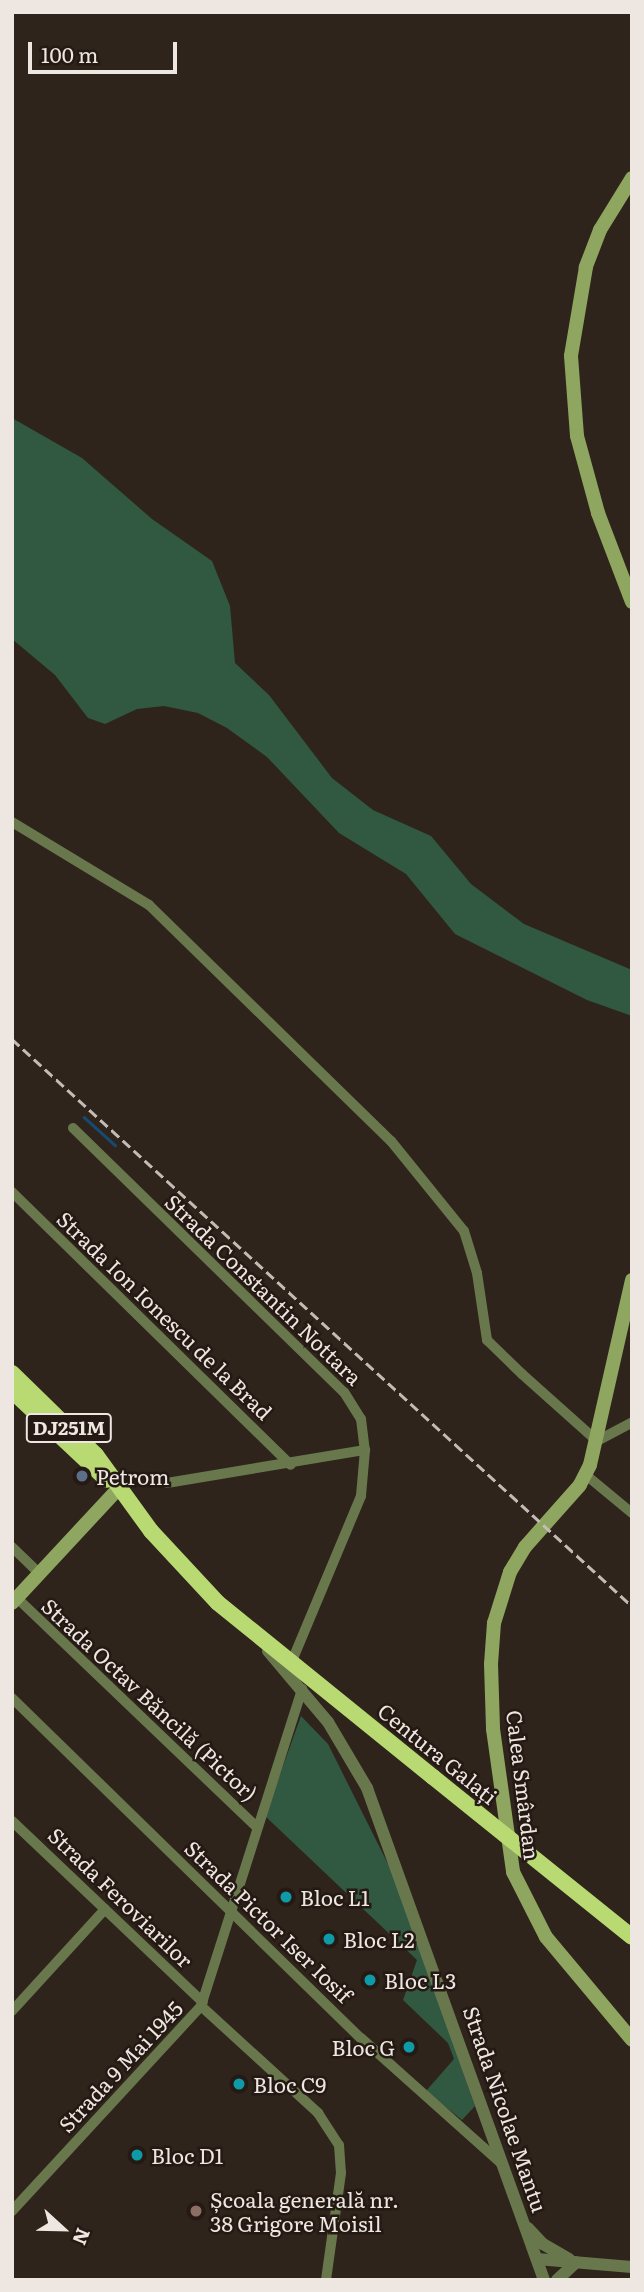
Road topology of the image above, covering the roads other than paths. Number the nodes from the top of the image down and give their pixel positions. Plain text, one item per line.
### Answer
1 (632, 177) edge
2 (632, 602) edge
3 (12, 822) edge
4 (73, 1128) dead end
5 (12, 1192) edge
6 (632, 1280) edge
7 (12, 1373) edge
8 (12, 1391) edge
9 (632, 1422) edge
10 (597, 1441) junction
11 (365, 1450) junction
12 (291, 1465) junction
13 (586, 1475) junction
14 (167, 1483) dead end
15 (118, 1489) junction
16 (632, 1513) edge
17 (12, 1547) edge
18 (40, 1574) junction
19 (14, 1601) edge
20 (218, 1603) junction
21 (292, 1661) junction
22 (302, 1689) junction
23 (12, 1698) edge
24 (12, 1821) edge
25 (257, 1827) junction
26 (105, 1909) junction
27 (231, 1909) junction
28 (632, 1937) edge
29 (202, 2004) junction
30 (12, 2011) edge
31 (632, 2040) edge
32 (504, 2165) junction
33 (12, 2211) edge
34 (524, 2223) junction
35 (537, 2259) junction
36 (576, 2262) junction
37 (632, 2267) edge
38 (326, 2280) edge
39 (544, 2280) edge
40 (557, 2280) edge

1 - 2 main road
3 - 10 street
4 - 11 street, Strada Constantin Nottara
5 - 12 street, Strada Ion Ionescu de la Brad
6 - 10 main road, Calea Smârdan
7 - 15 highway, DJ251M
8 - 15 highway, DJ251M
9 - 10 street
10 - 13 main road, Calea Smârdan
11 - 12 street
11 - 21 street, Strada Constantin Nottara
12 - 14 street
13 - 16 street
13 - 31 main road, Calea Smârdan
15 - 18 main road
15 - 20 highway, DJ251M
17 - 18 street, Strada Octav Băncilă (Pictor)
18 - 19 main road
19 - 25 street, Strada Octav Băncilă (Pictor)
20 - 21 highway, Centura Galați
20 - 22 street, DJ251M
21 - 28 highway, Centura Galați, bridge
22 - 25 street, Strada 9 Mai 1945
22 - 32 street, Strada Nicolae Mantu / DJ251M
23 - 27 street, Strada Pictor Iser Iosif
24 - 26 street, Strada Feroviarilor
25 - 27 street, Strada 9 Mai 1945
26 - 29 street, Strada Feroviarilor
26 - 30 street
27 - 29 street, Strada 9 Mai 1945
27 - 32 street, Strada Pictor Iser Iosif
29 - 33 street, Strada 9 Mai 1945
29 - 38 street, Strada Feroviarilor
32 - 34 street, Strada Nicolae Mantu / DJ251M
34 - 35 street, Strada Nicolae Mantu / DJ251M
34 - 36 street
35 - 36 street
35 - 39 street, Strada Nicolae Mantu / DJ251M
36 - 37 street
36 - 40 street

